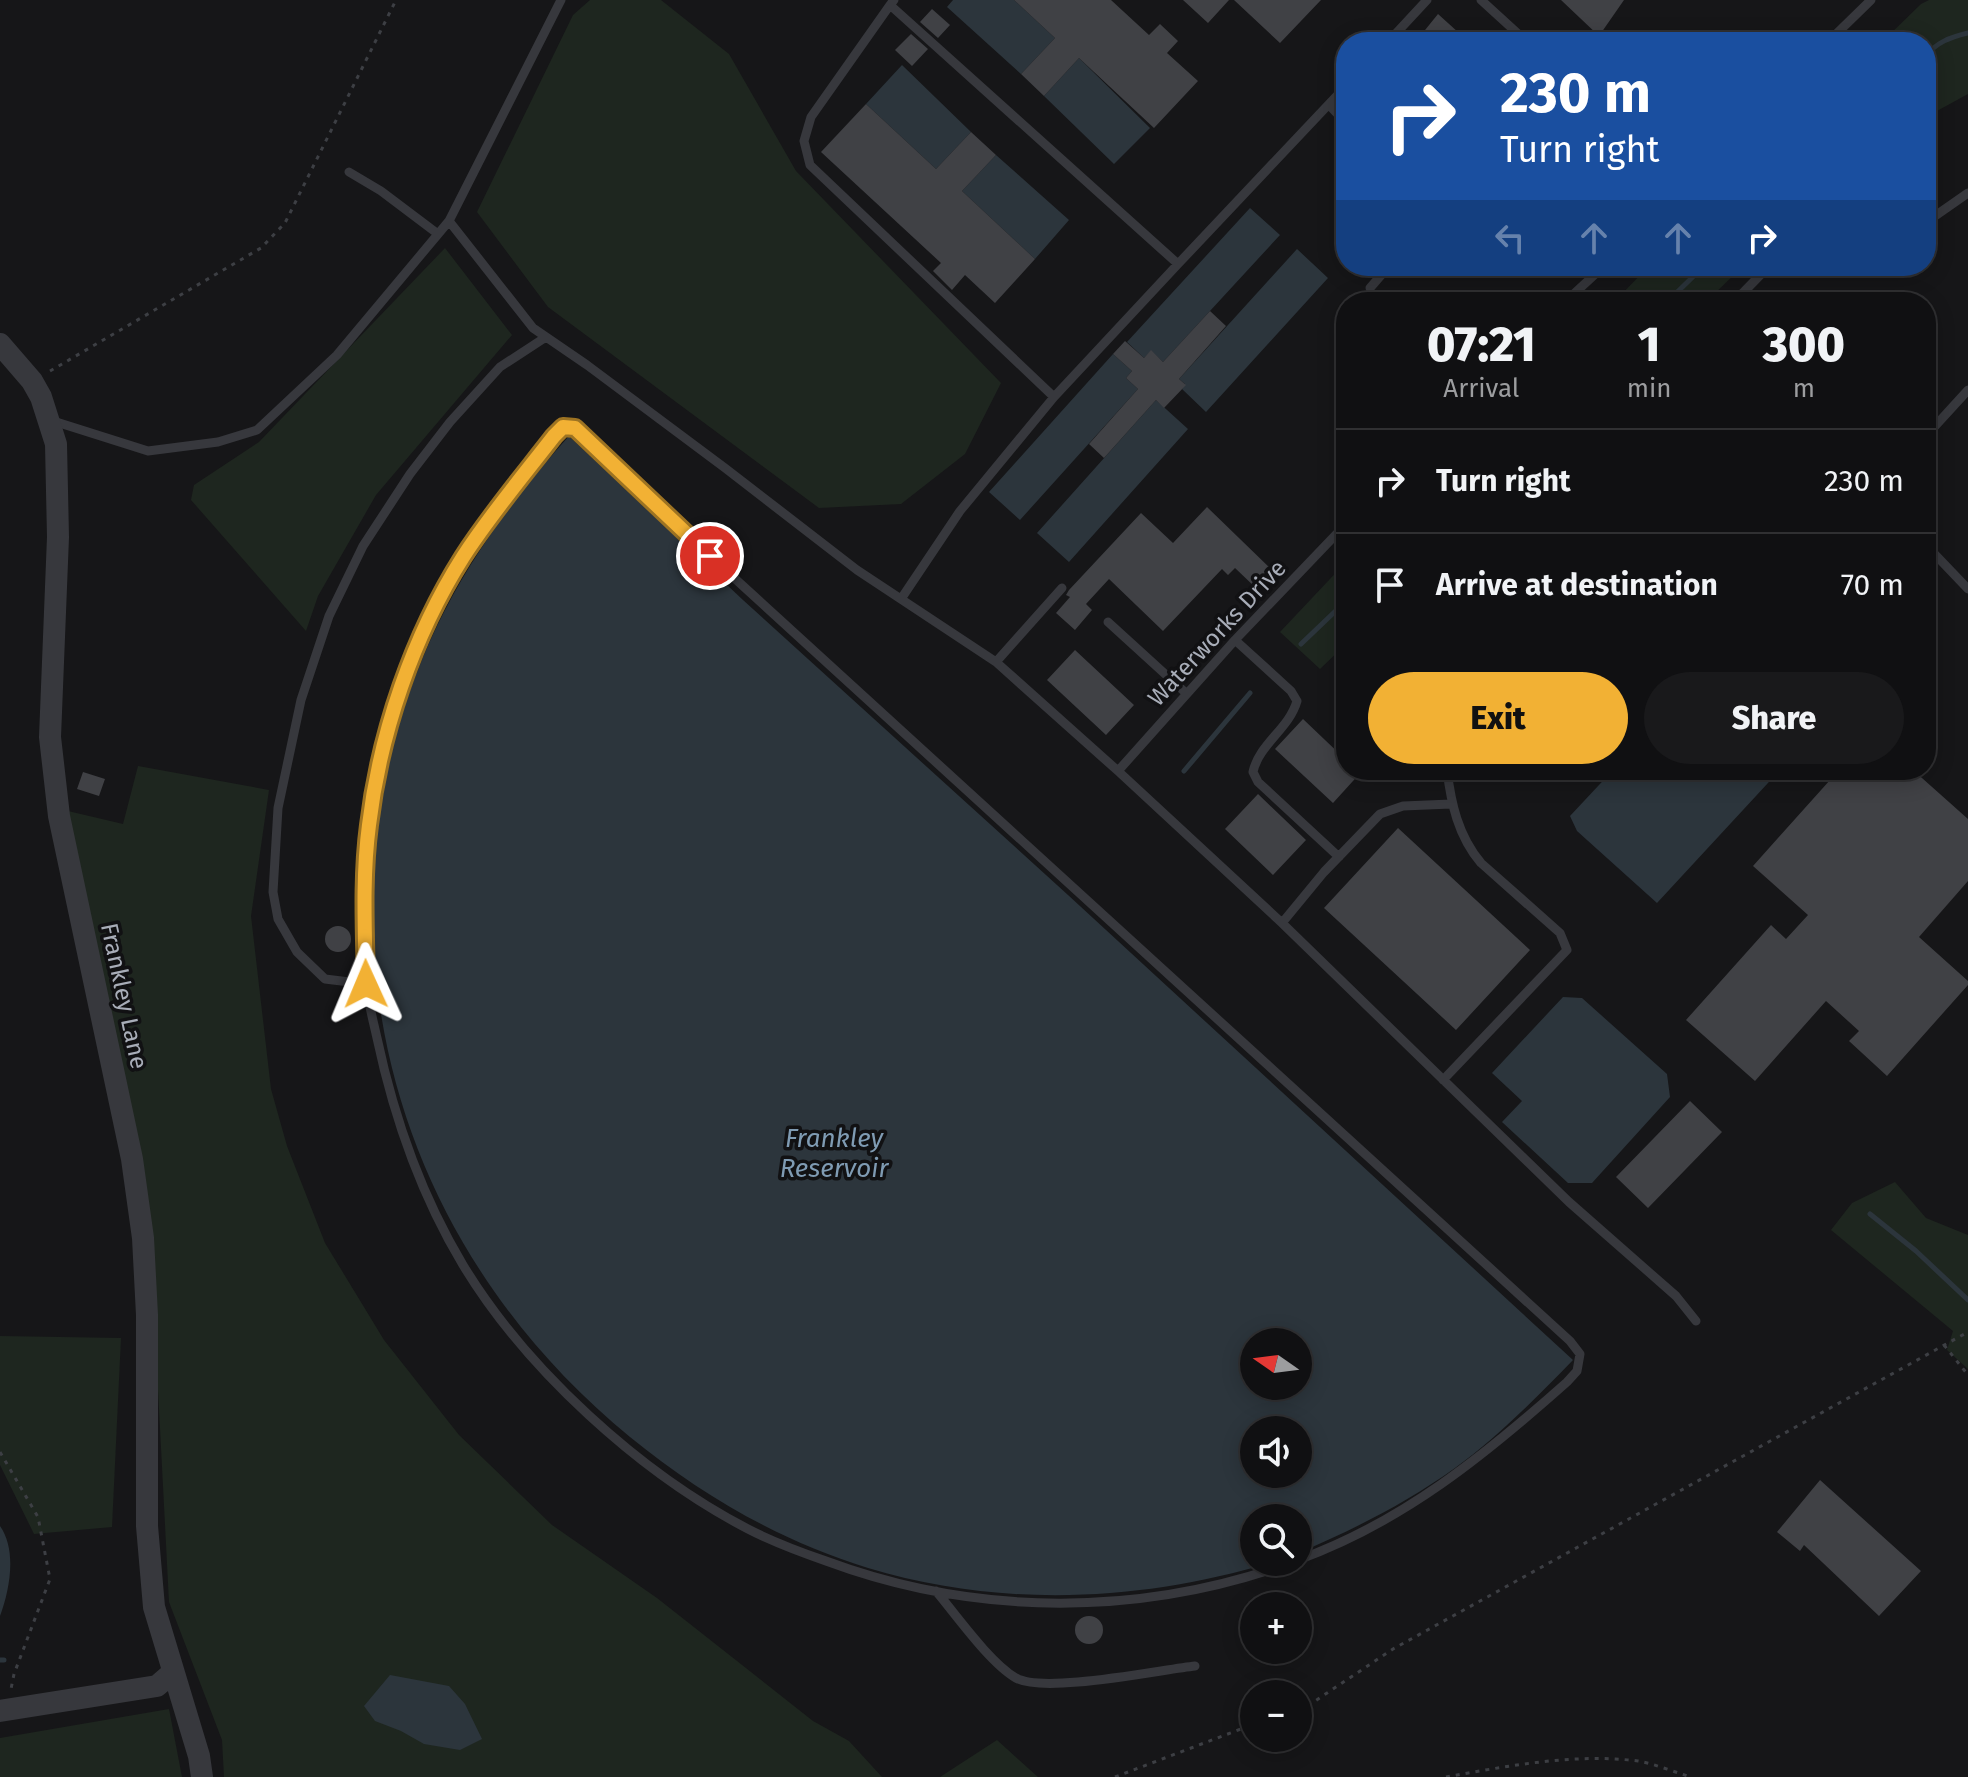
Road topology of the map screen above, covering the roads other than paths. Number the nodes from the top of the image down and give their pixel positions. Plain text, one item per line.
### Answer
1 (561, 0) edge
2 (1427, 0) edge
3 (1481, 0) edge
4 (1869, 1) edge
5 (892, 2) edge
6 (1397, 32) edge
7 (1516, 32) edge
8 (1838, 32) edge
9 (1336, 97) edge
10 (1329, 105) junction
11 (1336, 112) edge
12 (349, 172) dead end
13 (1968, 193) edge
14 (1936, 215) edge
15 (449, 221) junction
16 (438, 234) junction
17 (1178, 264) junction
18 (1380, 276) edge
19 (1593, 276) edge
20 (1759, 276) edge
21 (1370, 288) dead end
22 (1576, 292) edge
23 (1744, 292) edge
24 (546, 337) junction
25 (0, 344) edge
26 (1968, 390) edge
27 (1054, 397) junction
28 (50, 420) junction
29 (1936, 425) edge
30 (1336, 534) edge
31 (1936, 555) edge
32 (1062, 588) dead end
33 (1968, 589) edge
34 (901, 599) junction
35 (1108, 622) dead end
36 (1235, 640) junction
37 (996, 662) junction
38 (1187, 694) junction
39 (1118, 771) junction
40 (1448, 780) edge
41 (1451, 804) junction
42 (1339, 857) junction
43 (1282, 923) junction
44 (366, 984) junction
45 (1443, 1080) junction
46 (1696, 1321) dead end
47 (1312, 1555) edge
48 (1252, 1576) edge
49 (936, 1591) junction
50 (1195, 1666) dead end
51 (172, 1673) junction
52 (4, 1711) edge
53 (202, 1777) edge

1 - 15 lane
2 - 6 lane
3 - 7 lane
4 - 8 lane
5 - 17 lane
5 - 27 lane
9 - 10 lane
10 - 11 lane
10 - 17 lane
12 - 16 lane
13 - 14 lane
15 - 16 lane
15 - 24 lane
16 - 28 lane
17 - 27 lane
18 - 21 lane
19 - 22 lane
20 - 23 lane
24 - 34 lane
24 - 44 lane
25 - 28 street, Frankley Lane
26 - 29 lane
27 - 34 lane
28 - 51 street, Frankley Lane
30 - 36 lane, Waterworks Drive
31 - 33 lane
32 - 37 lane
34 - 37 lane
35 - 38 lane
36 - 38 lane, Waterworks Drive
36 - 42 lane
37 - 39 lane
38 - 39 lane, Waterworks Drive
39 - 43 lane
40 - 41 lane
41 - 42 lane
41 - 45 lane
42 - 43 lane
43 - 45 lane
44 - 47 lane
44 - 49 lane
45 - 46 lane
48 - 49 lane
49 - 50 lane
51 - 52 street
51 - 53 street, Frankley Lane

